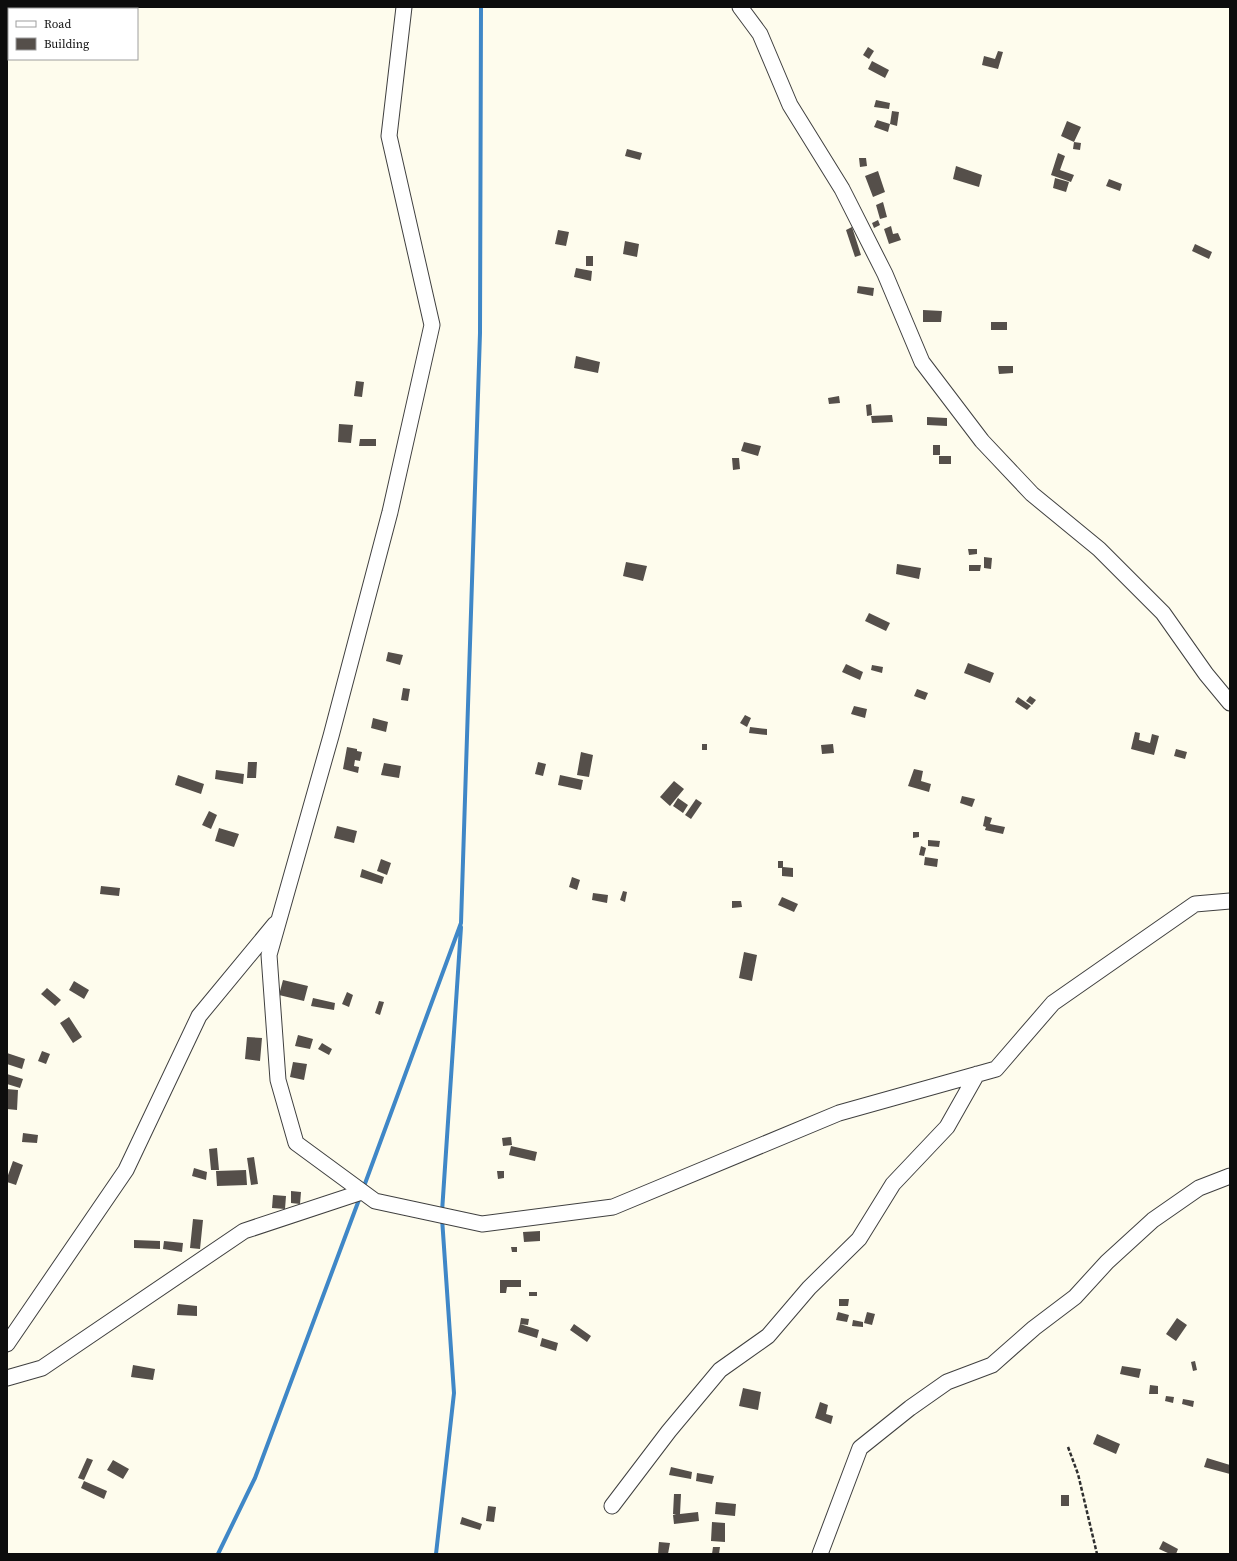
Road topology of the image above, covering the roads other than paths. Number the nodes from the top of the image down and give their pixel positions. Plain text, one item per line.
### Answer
1 (404, 7) edge
2 (740, 7) edge
3 (1230, 703) edge
4 (1230, 901) edge
5 (280, 918) junction
6 (977, 1074) junction
7 (1230, 1176) edge
8 (362, 1192) junction
9 (7, 1344) edge
10 (7, 1378) edge
11 (612, 1506) dead end
12 (820, 1554) edge

1 - 5 street
2 - 3 street
4 - 6 street
5 - 8 street
5 - 9 street
6 - 8 street
6 - 11 street
7 - 12 street
8 - 10 street

